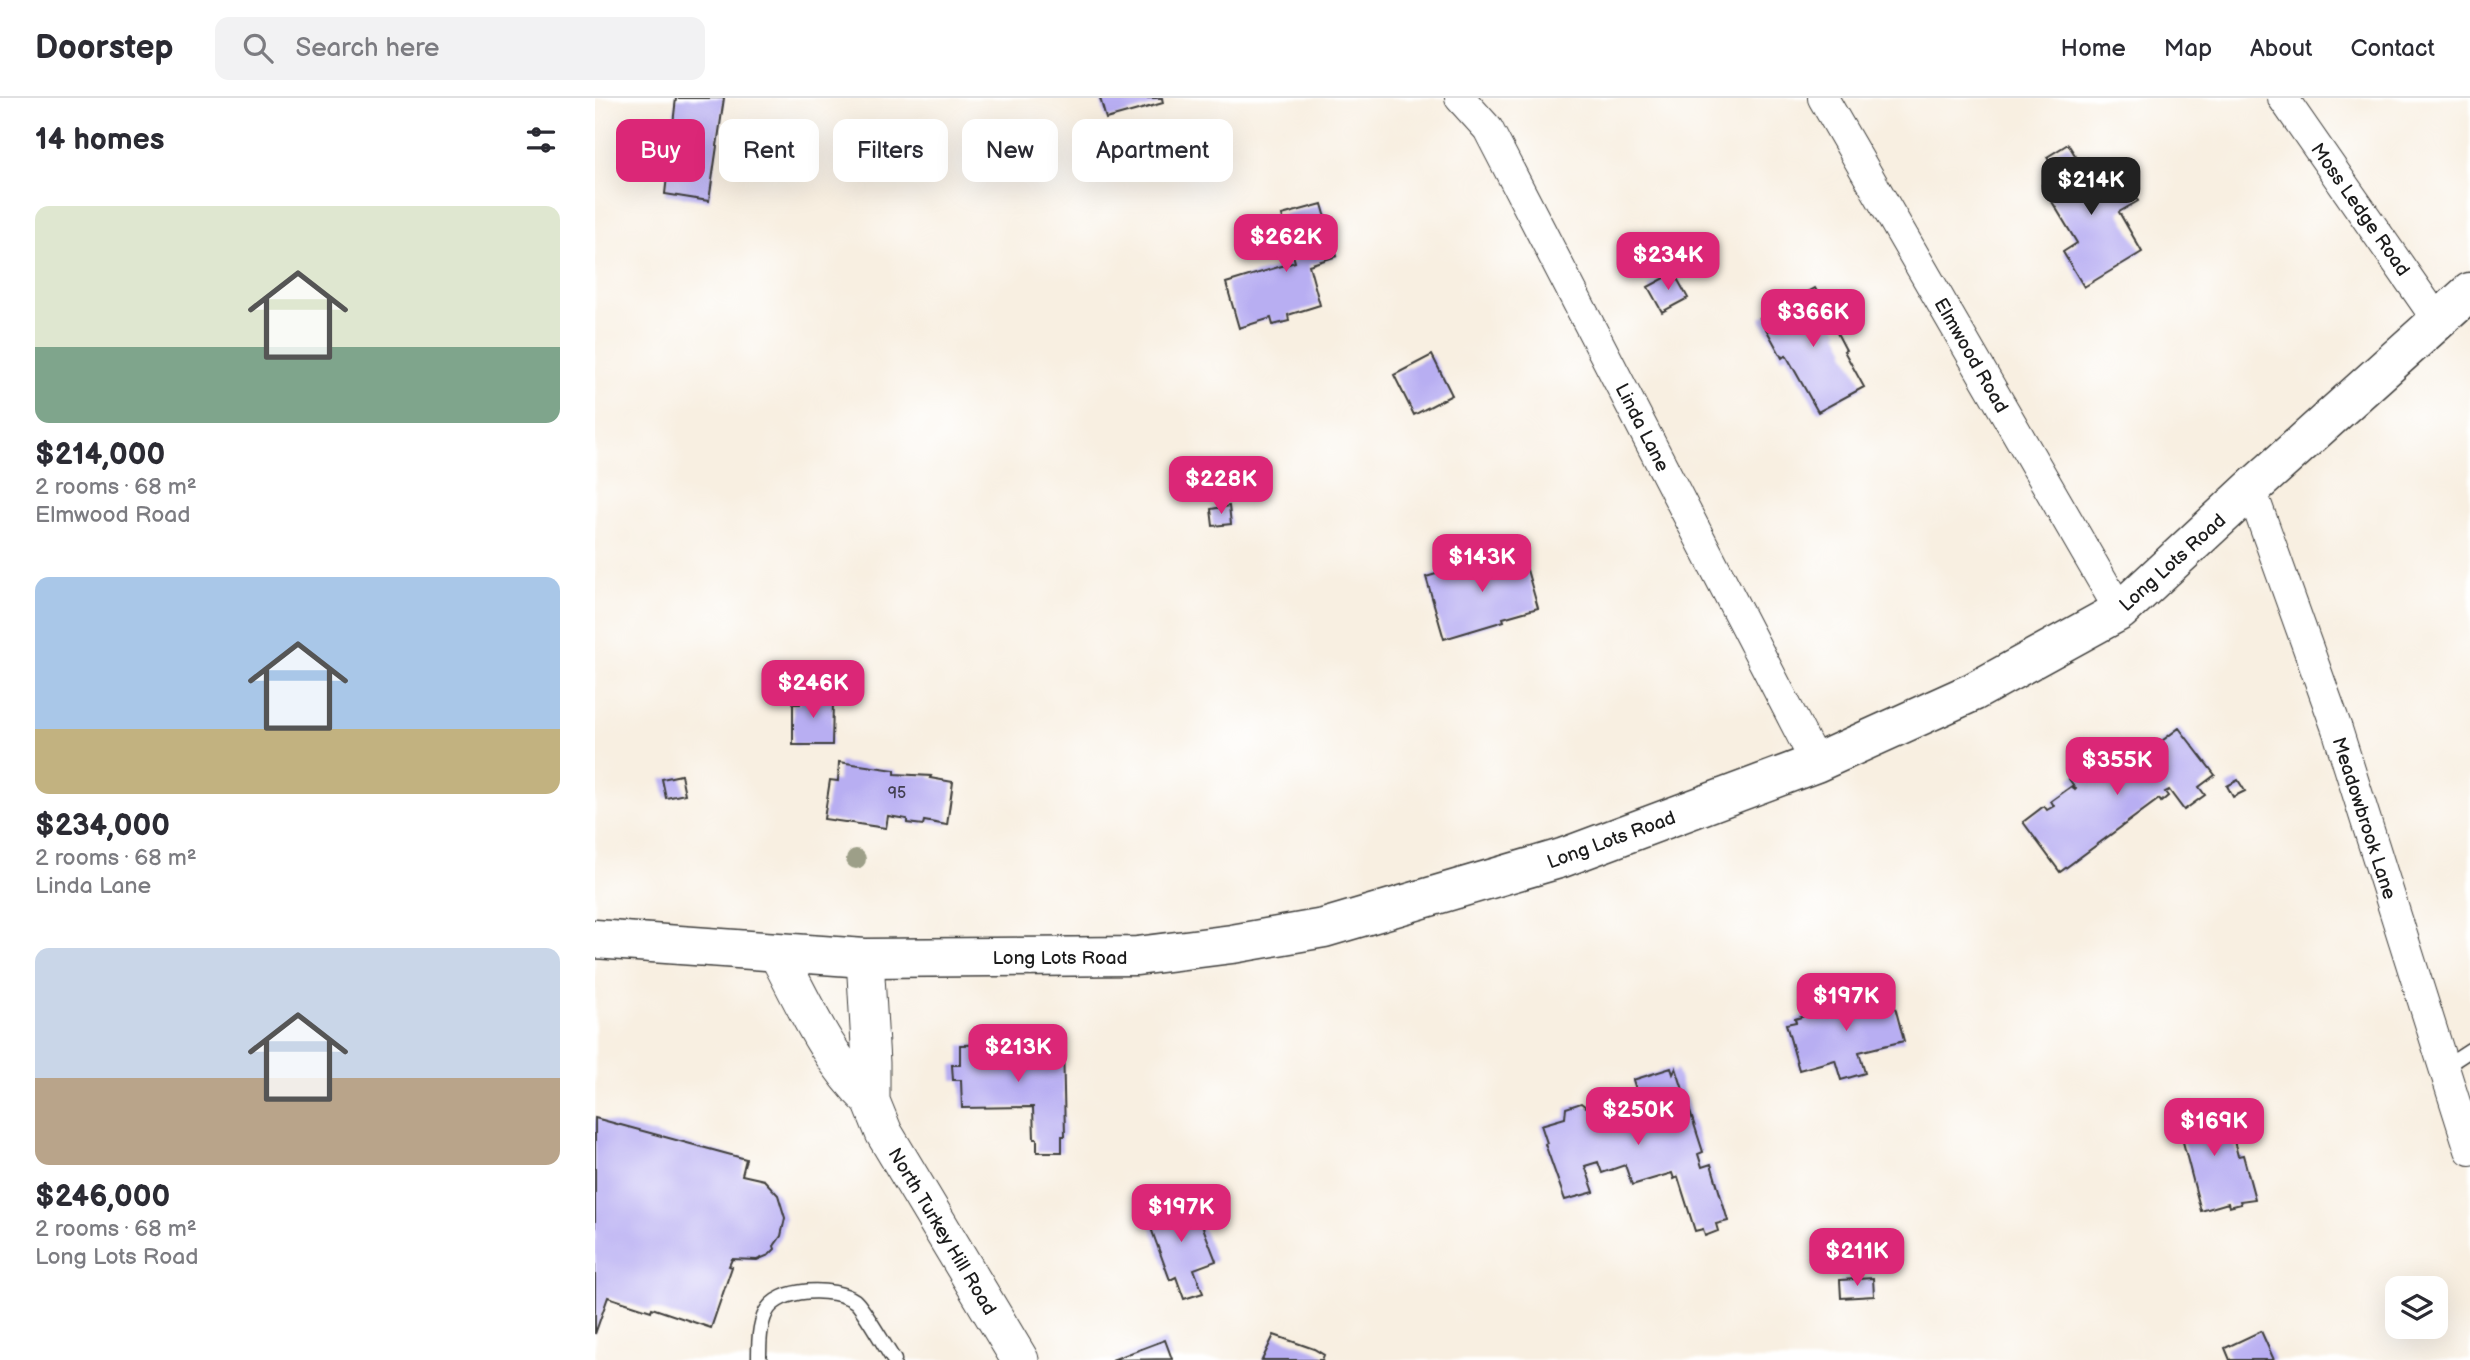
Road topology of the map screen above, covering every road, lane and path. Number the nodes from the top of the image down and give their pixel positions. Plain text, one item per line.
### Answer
1 (1460, 98) edge
2 (1823, 98) edge
3 (2283, 98) edge
4 (2470, 292) edge
5 (2438, 321) junction
6 (2251, 489) junction
7 (2120, 611) junction
8 (1817, 763) junction
9 (595, 939) edge
10 (777, 953) junction
11 (865, 958) junction
12 (2470, 1050) edge
13 (2444, 1067) junction
14 (870, 1101) junction
15 (2470, 1150) edge
16 (759, 1360) edge
17 (894, 1360) edge
18 (1020, 1360) edge

1 - 8 street, Linda Lane
2 - 7 street, Elmwood Road
3 - 5 street, Moss Ledge Road
4 - 5 main road, Long Lots Road
5 - 6 main road, Long Lots Road
6 - 7 main road, Long Lots Road
6 - 13 street, Meadowbrook Lane
7 - 8 main road, Long Lots Road
8 - 11 main road, Long Lots Road
9 - 10 main road, Long Lots Road
10 - 11 main road, Long Lots Road
10 - 14 street, North Turkey Hill Road
11 - 14 street, North Turkey Hill Road
12 - 13 lane
13 - 15 street, Meadowbrook Lane
14 - 18 street, North Turkey Hill Road
16 - 17 lane

